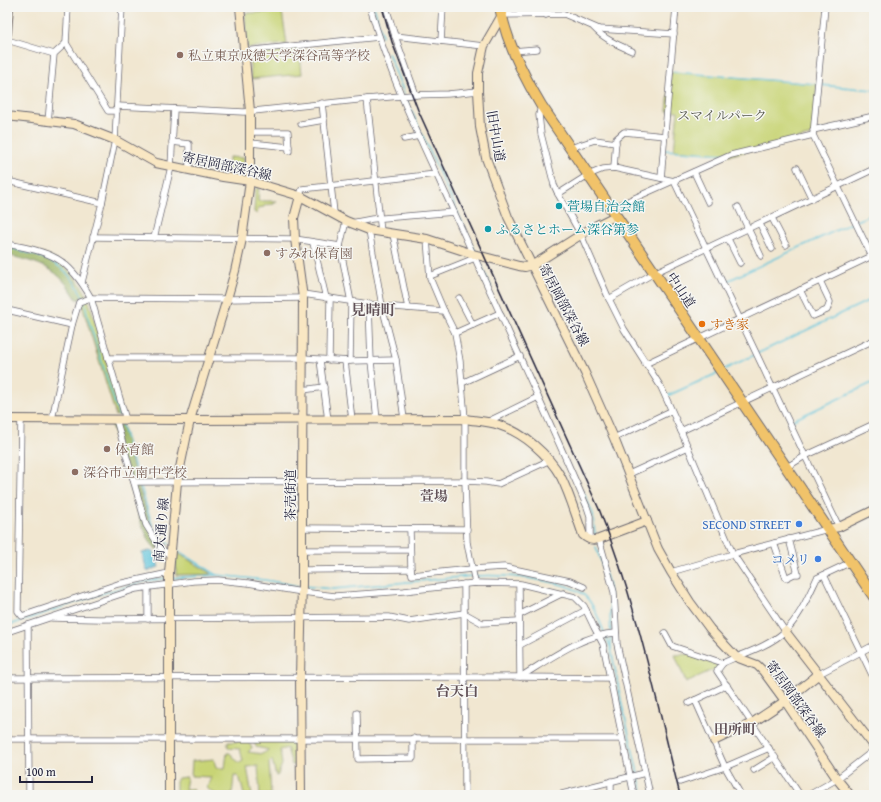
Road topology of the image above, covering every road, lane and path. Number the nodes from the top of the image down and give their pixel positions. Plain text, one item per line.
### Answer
1 (9, 7) edge
2 (68, 7) edge
3 (122, 7) edge
4 (240, 7) edge
5 (370, 7) edge
6 (386, 7) edge
7 (443, 7) edge
8 (550, 7) edge
9 (676, 7) edge
10 (824, 7) edge
11 (502, 10) edge
12 (546, 15) junction
13 (594, 27) junction
14 (7, 31) edge
15 (674, 34) junction
16 (395, 36) junction
17 (379, 38) junction
18 (7, 40) edge
19 (441, 41) junction
20 (66, 43) junction
21 (484, 46) junction
22 (537, 49) dead end
23 (245, 51) junction
24 (513, 51) junction
25 (632, 51) dead end
26 (54, 54) junction
27 (478, 91) junction
28 (416, 95) junction
29 (400, 96) junction
30 (367, 99) junction
31 (322, 103) junction
32 (541, 105) junction
33 (117, 108) junction
34 (174, 109) junction
35 (250, 111) junction
36 (7, 116) edge
37 (874, 116) edge
38 (324, 120) junction
39 (48, 122) junction
40 (301, 124) dead end
41 (251, 132) junction
42 (813, 132) junction
43 (419, 136) junction
44 (665, 136) junction
45 (404, 139) dead end
46 (115, 140) junction
47 (172, 142) junction
48 (251, 143) junction
49 (616, 143) junction
50 (570, 148) junction
51 (170, 167) junction
52 (614, 168) junction
53 (797, 168) dead end
54 (874, 169) edge
55 (189, 170) junction
56 (694, 172) junction
57 (436, 174) junction
58 (588, 175) junction
59 (661, 178) junction
60 (376, 180) junction
61 (8, 181) edge
62 (250, 181) junction
63 (674, 181) junction
64 (330, 186) junction
65 (838, 186) junction
66 (7, 194) edge
67 (558, 194) junction
68 (300, 196) junction
69 (812, 199) junction
70 (708, 202) dead end
71 (102, 203) junction
72 (738, 207) dead end
73 (454, 212) junction
74 (613, 212) junction
75 (334, 213) junction
76 (380, 218) junction
77 (772, 218) junction
78 (349, 222) junction
79 (760, 224) junction
80 (748, 229) junction
81 (369, 230) junction
82 (381, 232) junction
83 (393, 234) junction
84 (581, 235) junction
85 (93, 237) junction
86 (154, 238) junction
87 (242, 239) junction
88 (295, 239) junction
89 (426, 239) junction
90 (728, 239) junction
91 (313, 243) junction
92 (7, 244) edge
93 (786, 245) dead end
94 (340, 246) junction
95 (706, 249) junction
96 (772, 249) dead end
97 (474, 256) junction
98 (761, 256) dead end
99 (873, 257) edge
100 (740, 263) dead end
101 (532, 265) junction
102 (654, 273) junction
103 (430, 276) junction
104 (820, 280) junction
105 (82, 282) junction
106 (800, 290) junction
107 (303, 296) junction
108 (89, 298) junction
109 (328, 298) junction
110 (459, 298) dead end
111 (228, 299) junction
112 (609, 299) junction
113 (351, 302) junction
114 (369, 305) junction
115 (382, 306) junction
116 (408, 308) junction
117 (7, 310) edge
118 (444, 311) junction
119 (500, 313) junction
120 (740, 318) junction
121 (72, 325) junction
122 (473, 325) junction
123 (455, 333) junction
124 (699, 338) junction
125 (874, 340) edge
126 (520, 356) junction
127 (108, 358) junction
128 (303, 358) junction
129 (208, 359) junction
130 (320, 360) junction
131 (329, 360) junction
132 (396, 360) junction
133 (348, 361) junction
134 (371, 361) junction
135 (645, 364) junction
136 (462, 383) junction
137 (324, 388) junction
138 (773, 388) junction
139 (303, 390) junction
140 (538, 397) junction
141 (742, 402) junction
142 (671, 411) junction
143 (7, 419) edge
144 (21, 419) junction
145 (52, 419) junction
146 (116, 419) junction
147 (404, 419) junction
148 (465, 419) junction
149 (126, 420) junction
150 (190, 420) junction
151 (303, 420) junction
152 (328, 420) junction
153 (352, 420) junction
154 (377, 420) junction
155 (487, 422) junction
156 (874, 424) edge
157 (681, 431) junction
158 (614, 438) junction
159 (688, 447) junction
160 (805, 456) junction
161 (550, 460) junction
162 (787, 467) junction
163 (629, 474) junction
164 (465, 481) junction
165 (134, 482) junction
166 (177, 482) junction
167 (302, 482) junction
168 (874, 510) edge
169 (647, 521) junction
170 (839, 527) junction
171 (302, 528) junction
172 (467, 528) junction
173 (410, 529) junction
174 (828, 529) junction
175 (789, 539) junction
176 (595, 540) junction
177 (774, 543) junction
178 (302, 550) junction
179 (410, 550) junction
180 (732, 554) junction
181 (170, 555) junction
182 (851, 562) junction
183 (411, 569) junction
184 (302, 570) junction
185 (472, 570) junction
186 (671, 572) junction
187 (169, 573) junction
188 (824, 575) junction
189 (474, 582) junction
190 (118, 584) junction
191 (169, 584) junction
192 (464, 584) junction
193 (519, 584) junction
194 (148, 587) junction
195 (584, 587) dead end
196 (302, 588) junction
197 (563, 593) junction
198 (121, 594) junction
199 (874, 597) edge
200 (586, 610) junction
201 (48, 613) junction
202 (464, 614) junction
203 (301, 618) junction
204 (519, 618) junction
205 (148, 619) junction
206 (169, 619) junction
207 (28, 625) junction
208 (785, 631) junction
209 (7, 632) edge
210 (665, 633) dead end
211 (608, 634) junction
212 (520, 644) junction
213 (874, 645) edge
214 (861, 652) junction
215 (736, 657) junction
216 (723, 663) junction
217 (819, 674) junction
218 (465, 677) junction
219 (520, 677) junction
220 (7, 678) edge
221 (28, 678) junction
222 (300, 678) junction
223 (610, 678) junction
224 (168, 679) junction
225 (874, 679) edge
226 (727, 686) junction
227 (695, 700) junction
228 (785, 701) junction
229 (689, 703) dead end
230 (357, 713) dead end
231 (752, 723) junction
232 (168, 738) junction
233 (358, 738) junction
234 (413, 738) junction
235 (465, 738) junction
236 (7, 739) edge
237 (28, 739) junction
238 (301, 739) junction
239 (622, 739) junction
240 (714, 741) junction
241 (874, 746) edge
242 (769, 748) junction
243 (874, 750) edge
244 (775, 757) junction
245 (725, 767) junction
246 (754, 770) dead end
247 (644, 773) junction
248 (631, 776) junction
249 (837, 779) junction
250 (611, 781) junction
251 (680, 782) dead end
252 (29, 795) edge
253 (169, 795) edge
254 (301, 795) edge
255 (465, 795) edge
256 (558, 795) edge
257 (611, 795) edge
258 (634, 795) edge
259 (650, 795) edge
260 (741, 795) edge
261 (800, 795) edge
262 (809, 795) edge
263 (850, 795) edge

1 - 14 street
2 - 20 street
3 - 33 street
4 - 23 street, 南大通り線
5 - 17 street
6 - 16 street
7 - 19 street
8 - 12 street
9 - 15 street
10 - 42 street
11 - 12 street
11 - 21 street, 旧中山道
11 - 24 highway, 中山道
12 - 13 street
13 - 15 street
13 - 25 street
15 - 44 street
16 - 19 street
16 - 28 street
17 - 23 street
17 - 29 street
18 - 26 street
19 - 21 street
20 - 26 street
20 - 33 street
21 - 27 street, 旧中山道
22 - 24 street
23 - 35 street, 南大通り線
24 - 32 highway, 中山道
26 - 39 street
27 - 28 street
27 - 101 street, 旧中山道
28 - 29 street
29 - 30 street
29 - 43 street
30 - 31 street
30 - 60 street
31 - 35 street
31 - 38 street
32 - 50 highway, 中山道
32 - 67 street
33 - 34 street
33 - 46 street
34 - 35 street
34 - 47 street
35 - 41 street, 南大通り線
36 - 39 street, 寄居岡部深谷線
37 - 42 street
38 - 40 street
38 - 64 street
39 - 46 street, 寄居岡部深谷線
41 - 48 street, 南大通り線
41 - 48 street
42 - 56 street
42 - 65 street
43 - 45 street
43 - 57 street
44 - 49 street
44 - 59 street
46 - 51 street, 寄居岡部深谷線
46 - 71 street
47 - 51 street
47 - 55 street
48 - 62 street, 南大通り線
49 - 50 street
49 - 52 street
50 - 58 highway, 中山道
51 - 55 street, 寄居岡部深谷線
51 - 86 street
52 - 58 street
52 - 59 street
53 - 69 street
54 - 65 street
55 - 62 street, 寄居岡部深谷線
56 - 63 street
56 - 70 street
57 - 60 street
57 - 73 street
58 - 67 street
58 - 74 highway, 中山道
59 - 63 street
60 - 64 street
60 - 76 street
61 - 66 street
61 - 71 street
62 - 68 street, 寄居岡部深谷線
62 - 87 street, 南大通り線
63 - 74 street
63 - 95 street
64 - 68 street
64 - 75 street
65 - 69 street
65 - 99 street
67 - 84 street
68 - 75 street, 寄居岡部深谷線
68 - 88 street, 茶売街道
69 - 77 street
71 - 85 street
72 - 80 street
73 - 76 street
73 - 97 street
74 - 84 street
74 - 102 highway, 中山道
75 - 78 street, 寄居岡部深谷線
76 - 78 street
76 - 82 street
77 - 79 street
77 - 93 street
78 - 81 street, 寄居岡部深谷線
78 - 94 street
79 - 80 street
79 - 96 street
80 - 90 street
80 - 98 street
81 - 82 street, 寄居岡部深谷線
81 - 115 street
82 - 83 street, 寄居岡部深谷線
83 - 89 street, 寄居岡部深谷線
83 - 116 street
84 - 101 street
84 - 112 street
85 - 86 street
85 - 105 street
86 - 87 street
87 - 88 street
87 - 111 street, 南大通り線
88 - 91 street
88 - 107 street, 茶売街道
89 - 97 street, 寄居岡部深谷線
89 - 103 street
90 - 95 street
90 - 100 street
91 - 94 street
91 - 109 street
92 - 105 street
94 - 113 street
95 - 102 street
95 - 120 street
97 - 101 street, 寄居岡部深谷線
97 - 103 street
97 - 119 street
99 - 104 street
101 - 158 street, 寄居岡部深谷線
102 - 112 street
102 - 124 highway, 中山道
103 - 118 street
104 - 106 street
104 - 106 street
105 - 108 street
106 - 120 street
107 - 109 street
107 - 111 street
107 - 128 street, 茶売街道
108 - 111 street
108 - 121 street
108 - 127 street
109 - 113 street
109 - 131 street
110 - 122 street
111 - 129 street, 南大通り線
112 - 135 street
113 - 114 street
113 - 133 street
114 - 115 street
114 - 134 street
115 - 116 street
115 - 132 street
116 - 118 street
117 - 121 street
118 - 123 street
119 - 122 street
119 - 126 street
120 - 124 street
120 - 138 street
121 - 145 street
122 - 123 street
123 - 136 street
124 - 135 street
124 - 141 highway, 中山道
125 - 138 street
126 - 136 street
126 - 140 street
127 - 129 street
127 - 149 street
128 - 129 street
128 - 130 street
128 - 139 street, 茶売街道
129 - 150 street, 南大通り線
130 - 131 street
130 - 137 street
131 - 133 street
132 - 134 street
132 - 147 street
133 - 134 street
133 - 153 street
134 - 154 street
135 - 142 street
136 - 148 street
137 - 139 street
137 - 152 street
138 - 141 street
138 - 160 street
139 - 151 street, 茶売街道
140 - 155 street
140 - 176 street
141 - 157 street
141 - 162 highway, 中山道
142 - 157 street
142 - 158 street
143 - 144 street
144 - 145 street
144 - 201 street
145 - 146 street
146 - 149 street
146 - 165 street
147 - 148 street
147 - 154 street
148 - 155 street
148 - 164 street
149 - 150 street
150 - 151 street
150 - 166 street, 南大通り線
151 - 152 street
151 - 167 street, 茶売街道
152 - 153 street
153 - 154 street
155 - 161 street
156 - 160 street
157 - 159 street
158 - 163 street, 寄居岡部深谷線
159 - 163 street
159 - 180 street
160 - 162 street
160 - 170 street
161 - 164 street
161 - 176 street
162 - 174 highway, 中山道
163 - 169 street, 寄居岡部深谷線
164 - 167 street
164 - 172 street
165 - 166 street
165 - 181 street
166 - 167 street
166 - 181 street, 南大通り線
167 - 171 street, 茶売街道
168 - 170 street
169 - 176 street
169 - 186 street, 寄居岡部深谷線
170 - 174 street
171 - 173 street
171 - 178 street, 茶売街道
172 - 173 street
172 - 185 street
173 - 179 street
174 - 175 street
174 - 182 highway, 中山道
175 - 177 street
175 - 177 street
176 - 211 street
177 - 180 street
178 - 179 street
178 - 184 street, 茶売街道
179 - 183 street
180 - 186 street
180 - 208 street
181 - 187 street, 南大通り線
182 - 188 street
182 - 199 highway, 中山道
183 - 184 street
183 - 185 street
184 - 196 street, 茶売街道
185 - 189 street
185 - 195 street
186 - 215 street, 寄居岡部深谷線
187 - 190 street
187 - 191 street, 南大通り線
188 - 208 street
188 - 214 street
189 - 192 street
189 - 193 street
190 - 198 street
190 - 201 street
191 - 194 street
191 - 196 street
191 - 206 street, 南大通り線
192 - 196 street
192 - 202 street
193 - 197 street
193 - 204 street
194 - 198 street
194 - 205 street
196 - 203 street, 茶売街道
197 - 200 street
197 - 204 street
198 - 201 street
200 - 211 street
200 - 212 street
201 - 205 street
201 - 207 street
202 - 203 street
202 - 204 street
202 - 218 street
203 - 206 street
203 - 222 street, 茶売街道
204 - 212 street
205 - 206 street
206 - 224 street, 南大通り線
207 - 209 street
207 - 221 street
208 - 215 street
208 - 217 street
210 - 216 street
211 - 219 street
211 - 223 street
211 - 247 street
212 - 219 street
213 - 214 street
214 - 217 street
214 - 225 street
215 - 216 street
215 - 228 street, 寄居岡部深谷線
216 - 226 street
217 - 228 street
217 - 241 street
218 - 219 street
218 - 222 street
218 - 235 street
219 - 223 street
220 - 221 street
221 - 224 street
221 - 237 street
222 - 224 street
222 - 238 street, 茶売街道
223 - 239 street
224 - 232 street, 南大通り線
226 - 227 street
226 - 231 street
227 - 229 street
227 - 240 street
228 - 231 street
228 - 249 street, 寄居岡部深谷線
230 - 233 street
231 - 240 street
231 - 242 street
232 - 237 street
232 - 238 street
232 - 253 street, 南大通り線
233 - 234 street
233 - 234 street
233 - 238 street
234 - 235 street
235 - 239 street
235 - 255 street
236 - 237 street
237 - 252 street
238 - 254 street, 茶売街道
239 - 248 street
240 - 245 street
242 - 244 street
242 - 245 street
243 - 249 street
244 - 246 street
244 - 261 street
245 - 251 street
245 - 260 street
247 - 248 street
247 - 259 street
248 - 250 street
248 - 258 street
249 - 262 street
249 - 263 street, 寄居岡部深谷線
250 - 256 street
250 - 257 street

